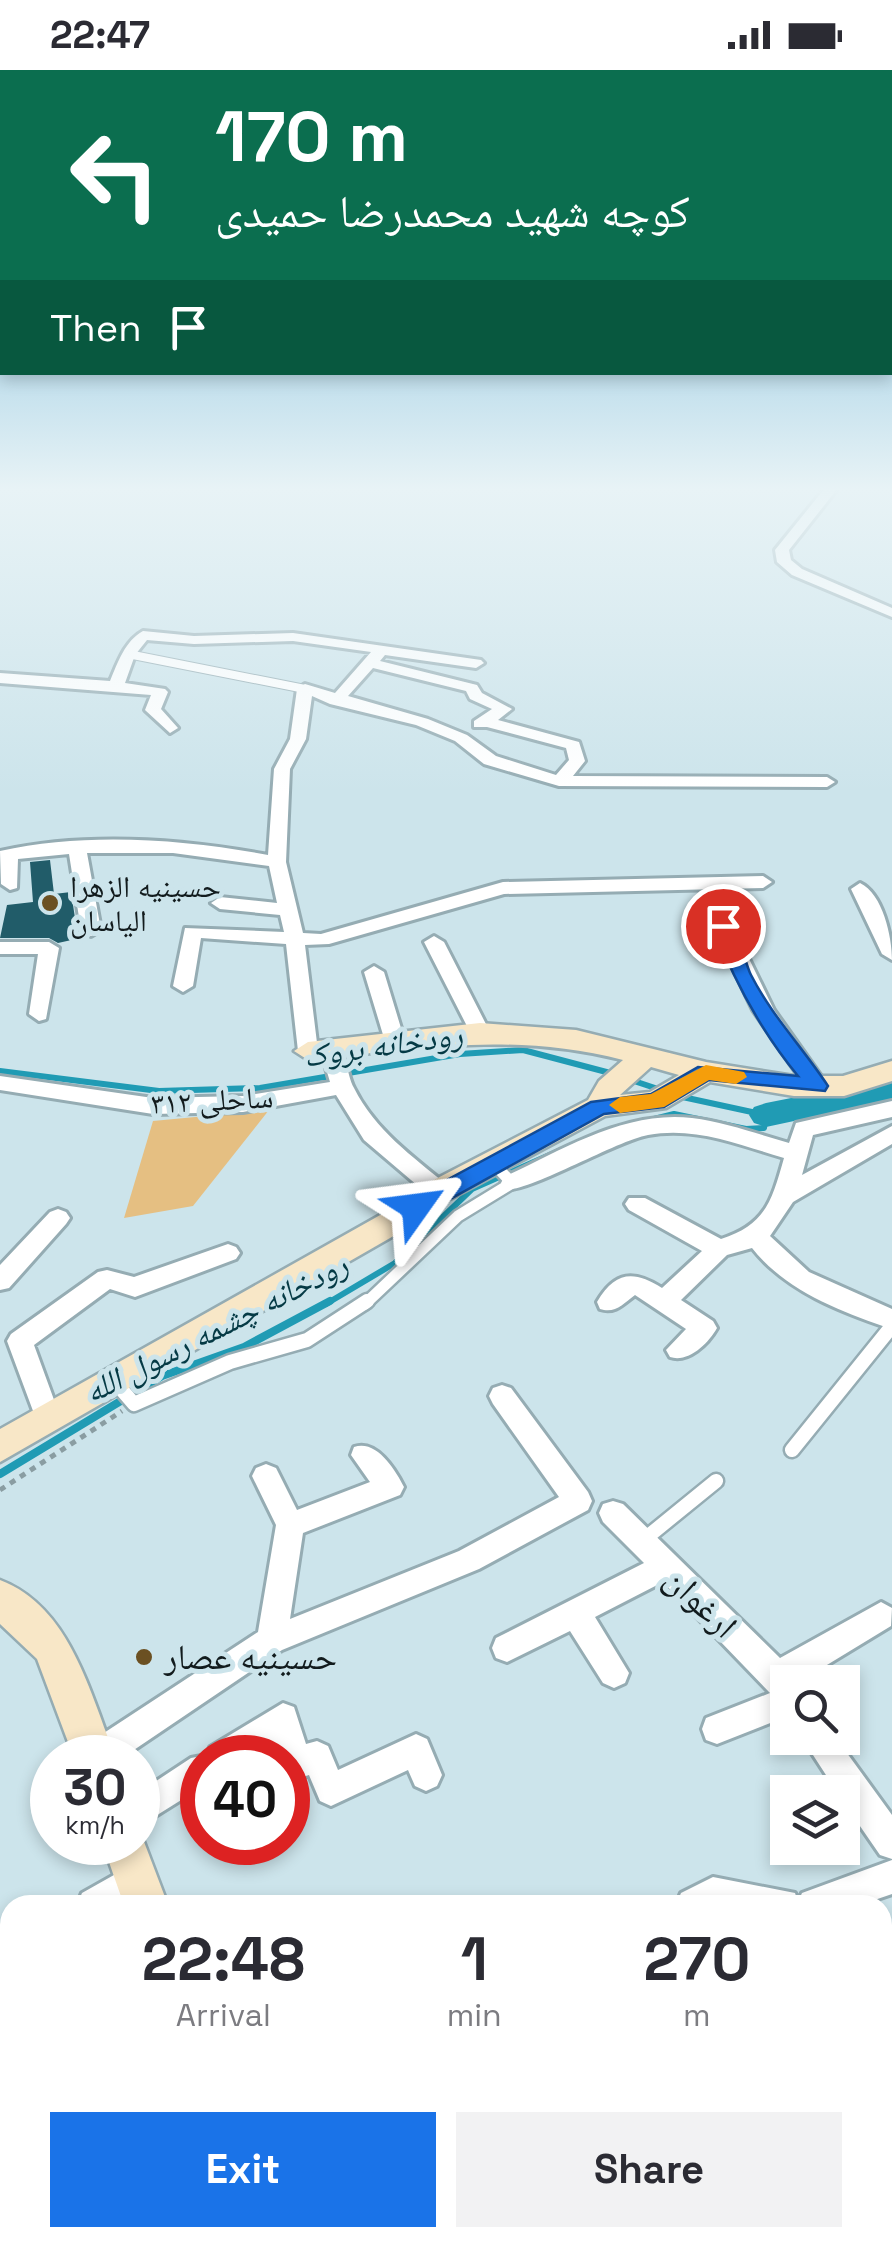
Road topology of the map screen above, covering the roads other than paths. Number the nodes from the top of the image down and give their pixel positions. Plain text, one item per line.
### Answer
1 (839, 590) edge
2 (892, 612) edge
3 (383, 647) junction
4 (128, 654) junction
5 (370, 663) junction
6 (476, 663) dead end
7 (0, 678) edge
8 (116, 686) junction
9 (305, 690) junction
10 (336, 701) junction
11 (485, 720) junction
12 (170, 728) dead end
13 (460, 738) junction
14 (558, 782) junction
15 (827, 782) dead end
16 (78, 846) junction
17 (4, 855) edge
18 (277, 862) junction
19 (763, 882) dead end
20 (10, 884) dead end
21 (860, 889) dead end
22 (220, 903) dead end
23 (289, 910) junction
24 (723, 926) dead end
25 (91, 930) dead end
26 (294, 939) junction
27 (434, 942) dead end
28 (0, 948) edge
29 (892, 954) edge
30 (374, 972) dead end
31 (182, 986) dead end
32 (39, 1014) dead end
33 (480, 1032) junction
34 (394, 1038) junction
35 (319, 1050) junction
36 (892, 1071) edge
37 (695, 1078) junction
38 (0, 1082) edge
39 (616, 1085) junction
40 (342, 1087) junction
41 (849, 1098) junction
42 (892, 1108) edge
43 (624, 1134) junction
44 (892, 1134) edge
45 (795, 1153) junction
46 (503, 1174) junction
47 (439, 1191) junction
48 (785, 1196) junction
49 (637, 1204) dead end
50 (58, 1218) dead end
51 (758, 1236) junction
52 (406, 1240) junction
53 (719, 1248) junction
54 (228, 1253) dead end
55 (0, 1281) edge
56 (665, 1300) junction
57 (609, 1302) dead end
58 (892, 1322) edge
59 (10, 1334) edge
60 (679, 1350) dead end
61 (124, 1393) junction
62 (502, 1396) dead end
63 (48, 1419) junction
64 (0, 1447) edge
65 (792, 1450) dead end
66 (364, 1456) dead end
67 (266, 1476) dead end
68 (716, 1481) dead end
69 (613, 1512) dead end
70 (290, 1525) junction
71 (642, 1542) junction
72 (664, 1566) junction
73 (0, 1598) edge
74 (575, 1612) junction
75 (881, 1616) dead end
76 (272, 1640) junction
77 (507, 1648) dead end
78 (817, 1665) edge
79 (614, 1673) dead end
80 (770, 1676) edge
81 (770, 1698) edge
82 (717, 1730) dead end
83 (86, 1735) edge
84 (130, 1735) edge
85 (257, 1735) edge
86 (288, 1735) edge
87 (830, 1755) edge
88 (310, 1759) edge
89 (426, 1774) dead end
90 (892, 1843) edge
91 (136, 1876) edge
92 (892, 1878) edge
93 (108, 1895) edge
94 (843, 1895) edge

1 - 2 street
3 - 4 street
3 - 5 street
3 - 6 street
4 - 8 street
4 - 9 lane
5 - 10 street
5 - 11 street
7 - 8 street
8 - 12 street
9 - 10 street
9 - 18 street
10 - 13 street
11 - 13 street
11 - 14 street
13 - 14 street
14 - 15 street
16 - 17 street
16 - 18 street
16 - 25 street
17 - 20 street
18 - 23 street
19 - 26 street
21 - 29 street
22 - 23 street
23 - 26 street
24 - 41 street
26 - 31 street
26 - 35 street
27 - 33 street
28 - 32 street
30 - 34 street
33 - 34 street
33 - 39 street
34 - 35 street
35 - 40 street
36 - 41 street
37 - 39 street
37 - 39 street
37 - 41 street
38 - 40 street, ساحلی ۳۱۲
39 - 43 street
39 - 46 street
40 - 47 street
41 - 42 street
41 - 45 street
43 - 45 street
43 - 46 street
44 - 48 street
45 - 48 street
46 - 47 street
46 - 52 lane
47 - 52 street
48 - 51 street
49 - 53 street
50 - 55 street
51 - 53 street
51 - 58 street
52 - 61 street
52 - 61 lane
53 - 56 street
54 - 59 street
56 - 57 street
56 - 60 street
58 - 65 lane
59 - 63 street
61 - 63 street
62 - 76 street
63 - 64 street
66 - 70 street
67 - 70 street
68 - 71 lane
69 - 71 street, ارغوان
70 - 76 street
71 - 72 street, ارغوان
72 - 74 street
72 - 80 street, ارغوان
73 - 83 street
74 - 77 street
74 - 79 street
75 - 78 street
76 - 84 street
81 - 82 street
85 - 86 street
87 - 90 street
88 - 89 street
91 - 93 street
92 - 94 street

